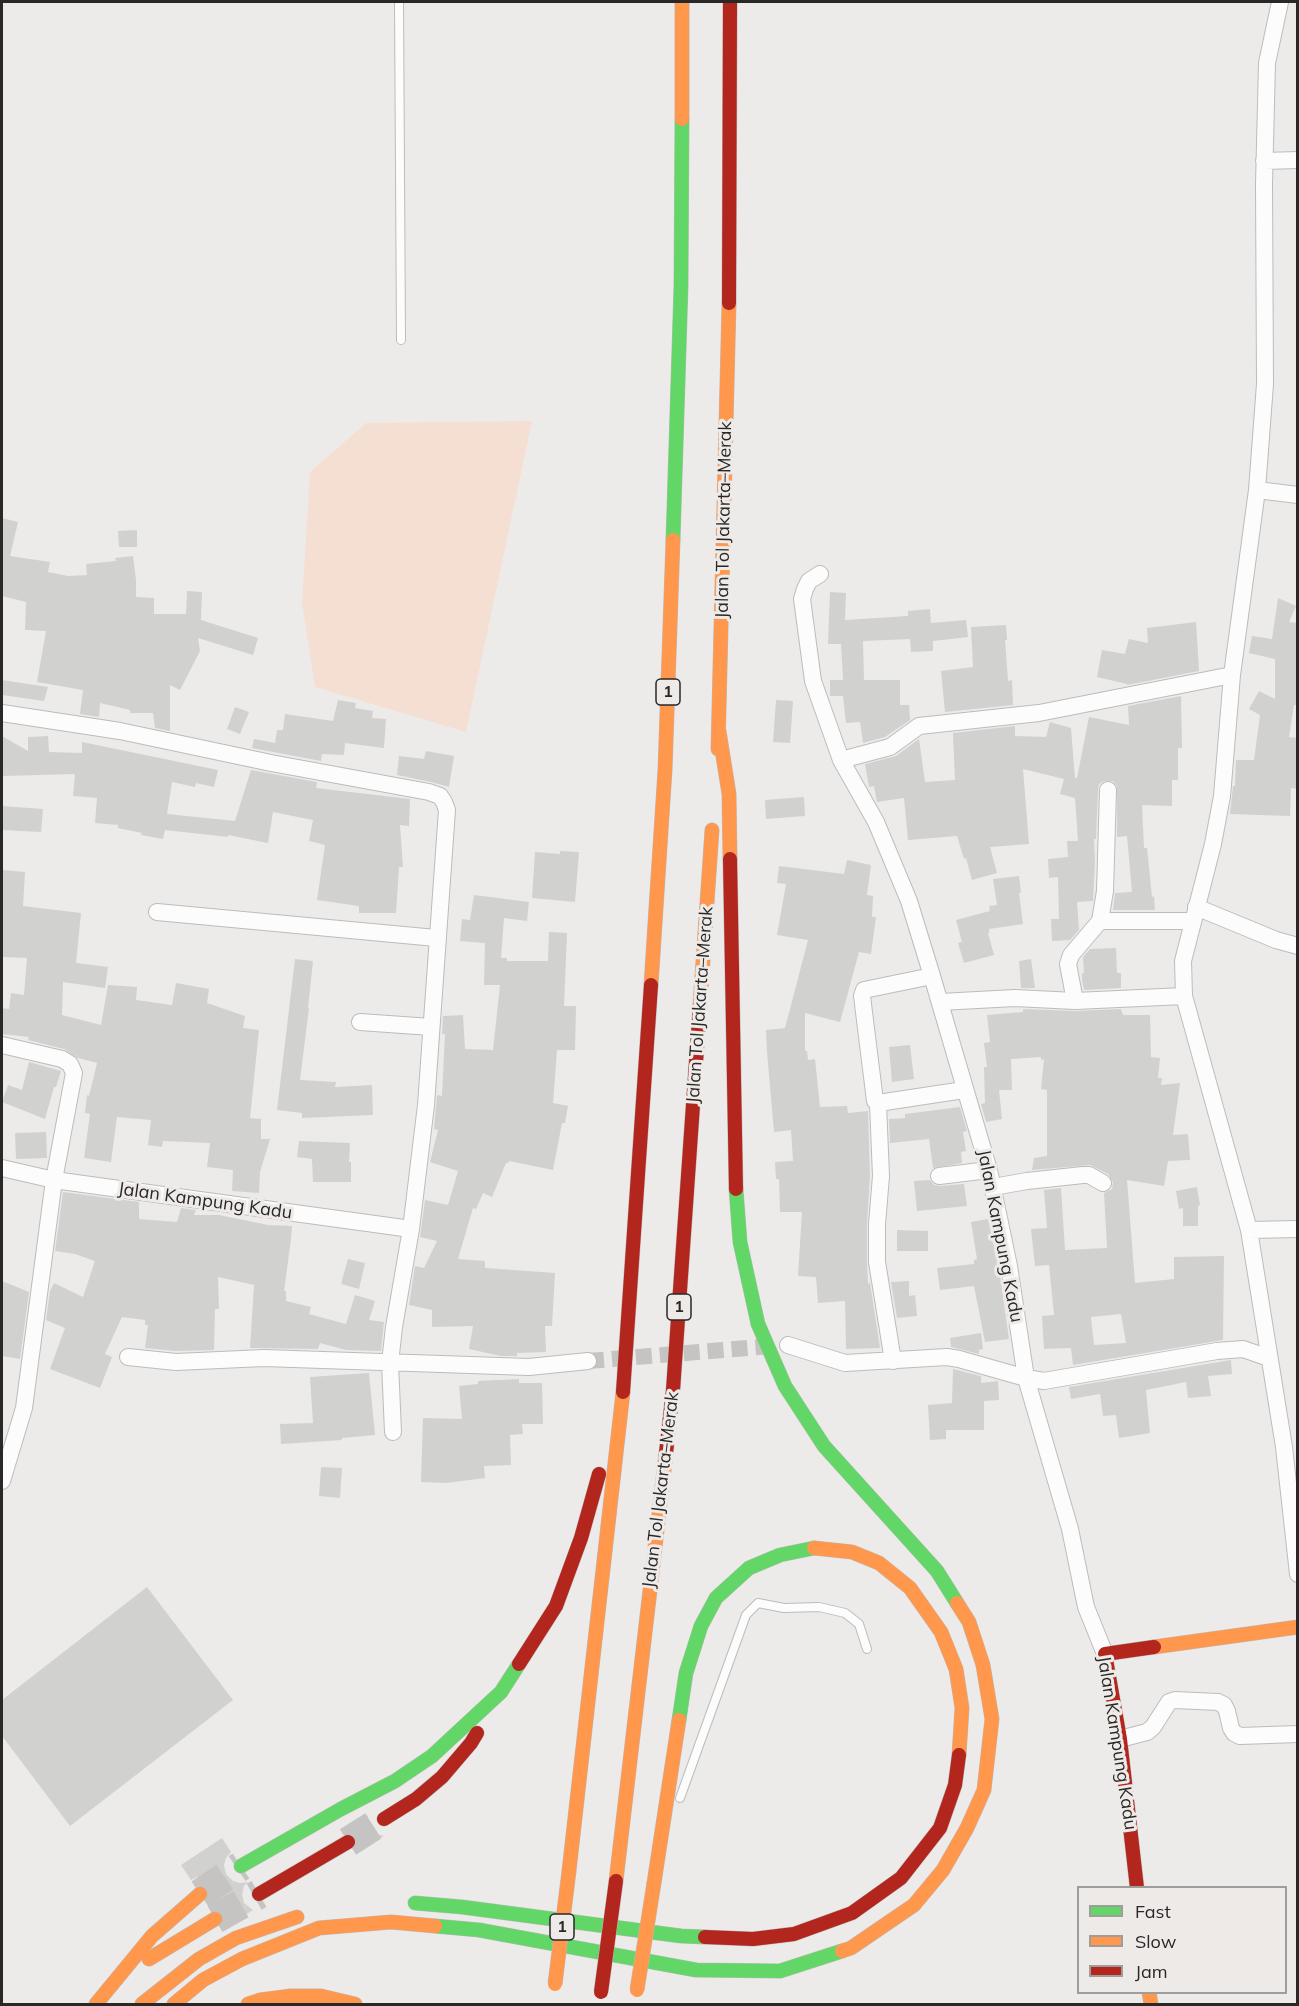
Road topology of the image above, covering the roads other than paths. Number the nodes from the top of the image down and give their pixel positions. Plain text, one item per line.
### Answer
1 (399, 2) edge
2 (682, 2) edge
3 (730, 2) edge
4 (1280, 2) edge
5 (1298, 160) edge
6 (1264, 161) junction
7 (400, 340) dead end
8 (1257, 490) junction
9 (1298, 495) edge
10 (820, 574) dead end
11 (1232, 675) junction
12 (2, 713) edge
13 (719, 731) junction
14 (841, 760) junction
15 (715, 790) dead end
16 (1108, 790) dead end
17 (713, 814) dead end
18 (157, 912) dead end
19 (1194, 914) junction
20 (1100, 921) junction
21 (436, 938) junction
22 (1298, 946) edge
23 (932, 976) junction
24 (1184, 996) junction
25 (1075, 1001) junction
26 (940, 1002) junction
27 (360, 1022) dead end
28 (431, 1028) junction
29 (2, 1045) edge
30 (964, 1090) junction
31 (878, 1103) junction
32 (2, 1168) edge
33 (939, 1176) dead end
34 (991, 1179) junction
35 (54, 1180) junction
36 (1103, 1183) dead end
37 (411, 1229) junction
38 (1298, 1229) edge
39 (1249, 1230) junction
40 (788, 1345) tunnel mouth
41 (128, 1357) dead end
42 (1269, 1358) junction
43 (588, 1360) tunnel mouth
44 (893, 1361) junction
45 (390, 1363) junction
46 (1026, 1378) junction
47 (624, 1382) junction
48 (393, 1432) dead end
49 (1291, 1446) edge
50 (2, 1481) edge
51 (1298, 1574) edge
52 (1298, 1627) edge
53 (867, 1649) dead end
54 (1105, 1654) junction
55 (501, 1692) junction
56 (1298, 1734) edge
57 (1120, 1739) junction
58 (677, 1807) dead end
59 (673, 1818) dead end
60 (384, 1819) tunnel mouth
61 (348, 1842) tunnel mouth
62 (657, 1863) junction
63 (241, 1866) tunnel mouth
64 (1137, 1886) edge
65 (200, 1894) tunnel mouth
66 (259, 1894) tunnel mouth
67 (404, 1902) dead end
68 (308, 1913) dead end
69 (215, 1919) tunnel mouth
70 (107, 1988) junction
71 (554, 1989) dead end
72 (635, 1997) edge
73 (600, 1998) edge
74 (96, 2004) edge
75 (142, 2004) edge
76 (174, 2004) edge
77 (248, 2004) edge
78 (355, 2004) edge

1 - 7 lane
2 - 47 main road, 1
3 - 13 main road, Jalan Tol Jakarta–Merak
4 - 6 street
5 - 6 street
6 - 8 street
8 - 9 street
8 - 11 street
10 - 14 street, Jalan Kampung Kadu
11 - 14 street
11 - 19 street
12 - 21 street
13 - 15 main road, Jalan Tol Jakarta–Merak
13 - 76 main road
14 - 23 street, Jalan Kampung Kadu
16 - 20 street
17 - 73 main road, Jalan Tol Jakarta–Merak / 1, bridge
18 - 21 street
19 - 20 street
19 - 22 street
19 - 24 street
20 - 25 street
21 - 28 street
23 - 26 street, Jalan Kampung Kadu
23 - 31 street
24 - 25 street
24 - 39 street
25 - 26 street
26 - 30 street, Jalan Kampung Kadu
27 - 28 street
28 - 37 street
29 - 35 street
30 - 31 street
30 - 34 street, Jalan Kampung Kadu
31 - 44 street
32 - 35 street, Jalan Kampung Kadu
33 - 34 street
34 - 36 street
34 - 46 street, Jalan Kampung Kadu
35 - 37 street, Jalan Kampung Kadu
35 - 50 street
37 - 45 street
38 - 39 street
39 - 42 street
40 - 44 street
41 - 45 street
42 - 46 street
42 - 49 street
43 - 45 street
44 - 46 street
45 - 48 street
46 - 54 street, Jalan Kampung Kadu
47 - 55 main road
47 - 71 main road, 1, bridge
49 - 51 street
52 - 54 main road
53 - 58 lane
54 - 57 main road, Jalan Kampung Kadu
55 - 60 main road
55 - 63 main road
56 - 57 street
57 - 64 main road, Jalan Kampung Kadu
59 - 62 lane
61 - 66 main road
62 - 67 main road
62 - 72 main road, bridge
65 - 70 main road
68 - 75 main road
69 - 70 main road
70 - 74 main road
77 - 78 main road

